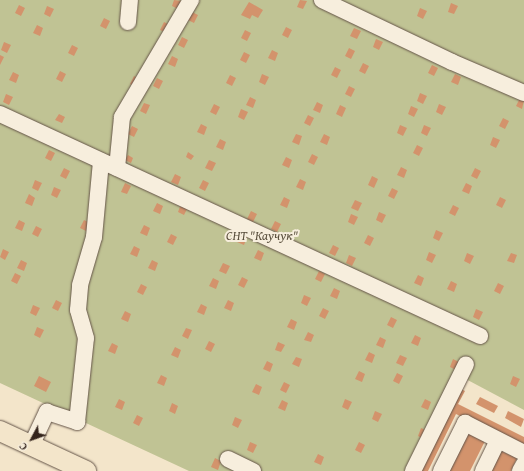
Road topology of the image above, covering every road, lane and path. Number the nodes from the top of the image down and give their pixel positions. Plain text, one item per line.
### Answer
1 (130, 0) edge
2 (191, 0) edge
3 (322, 0) edge
4 (128, 22) dead end
5 (524, 93) edge
6 (0, 114) edge
7 (102, 161) junction
8 (117, 168) junction
9 (480, 336) dead end
10 (466, 364) dead end
11 (0, 431) edge
12 (498, 440) junction
13 (31, 446) junction
14 (524, 453) edge
15 (228, 459) dead end
16 (524, 464) edge
17 (86, 471) edge
18 (253, 471) edge
19 (413, 471) edge
20 (441, 471) edge
21 (483, 471) edge
22 (520, 471) edge

1 - 4 street
2 - 8 street
3 - 5 street
6 - 7 street
7 - 8 street
7 - 13 street
8 - 9 street
10 - 19 street
11 - 13 main road
12 - 14 street
12 - 20 street
12 - 21 street
13 - 17 main road
15 - 18 street
16 - 22 street

